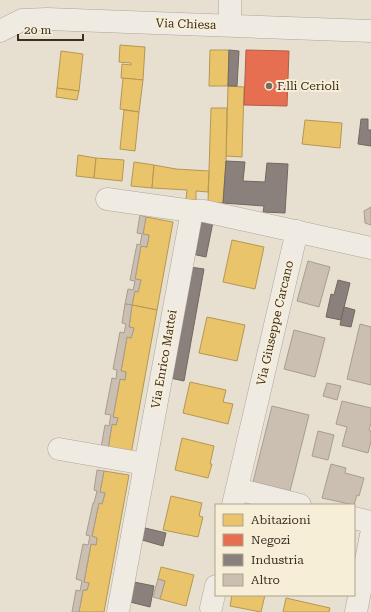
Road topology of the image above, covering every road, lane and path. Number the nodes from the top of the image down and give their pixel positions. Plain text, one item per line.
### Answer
1 (230, 0) edge
2 (230, 25) junction
3 (0, 31) edge
4 (371, 31) edge
5 (107, 199) dead end
6 (192, 211) junction
7 (297, 231) junction
8 (371, 248) edge
9 (59, 449) dead end
10 (145, 464) junction
11 (235, 497) edge
12 (292, 504) edge
13 (355, 518) edge
14 (371, 522) edge
15 (371, 535) edge
16 (215, 590) edge
17 (211, 608) dead end
18 (118, 612) edge
19 (356, 612) edge

1 - 2 street, Via Chiesa
2 - 3 street, Via Chiesa
2 - 4 street, Via Chiesa
5 - 6 street
6 - 7 street
6 - 10 street, Via Enrico Mattei
7 - 8 street
7 - 11 street, Via Giuseppe Carcano
9 - 10 street
10 - 18 street, Via Enrico Mattei
11 - 12 street, Via Giuseppe Carcano
13 - 14 street
15 - 19 street
16 - 17 street

